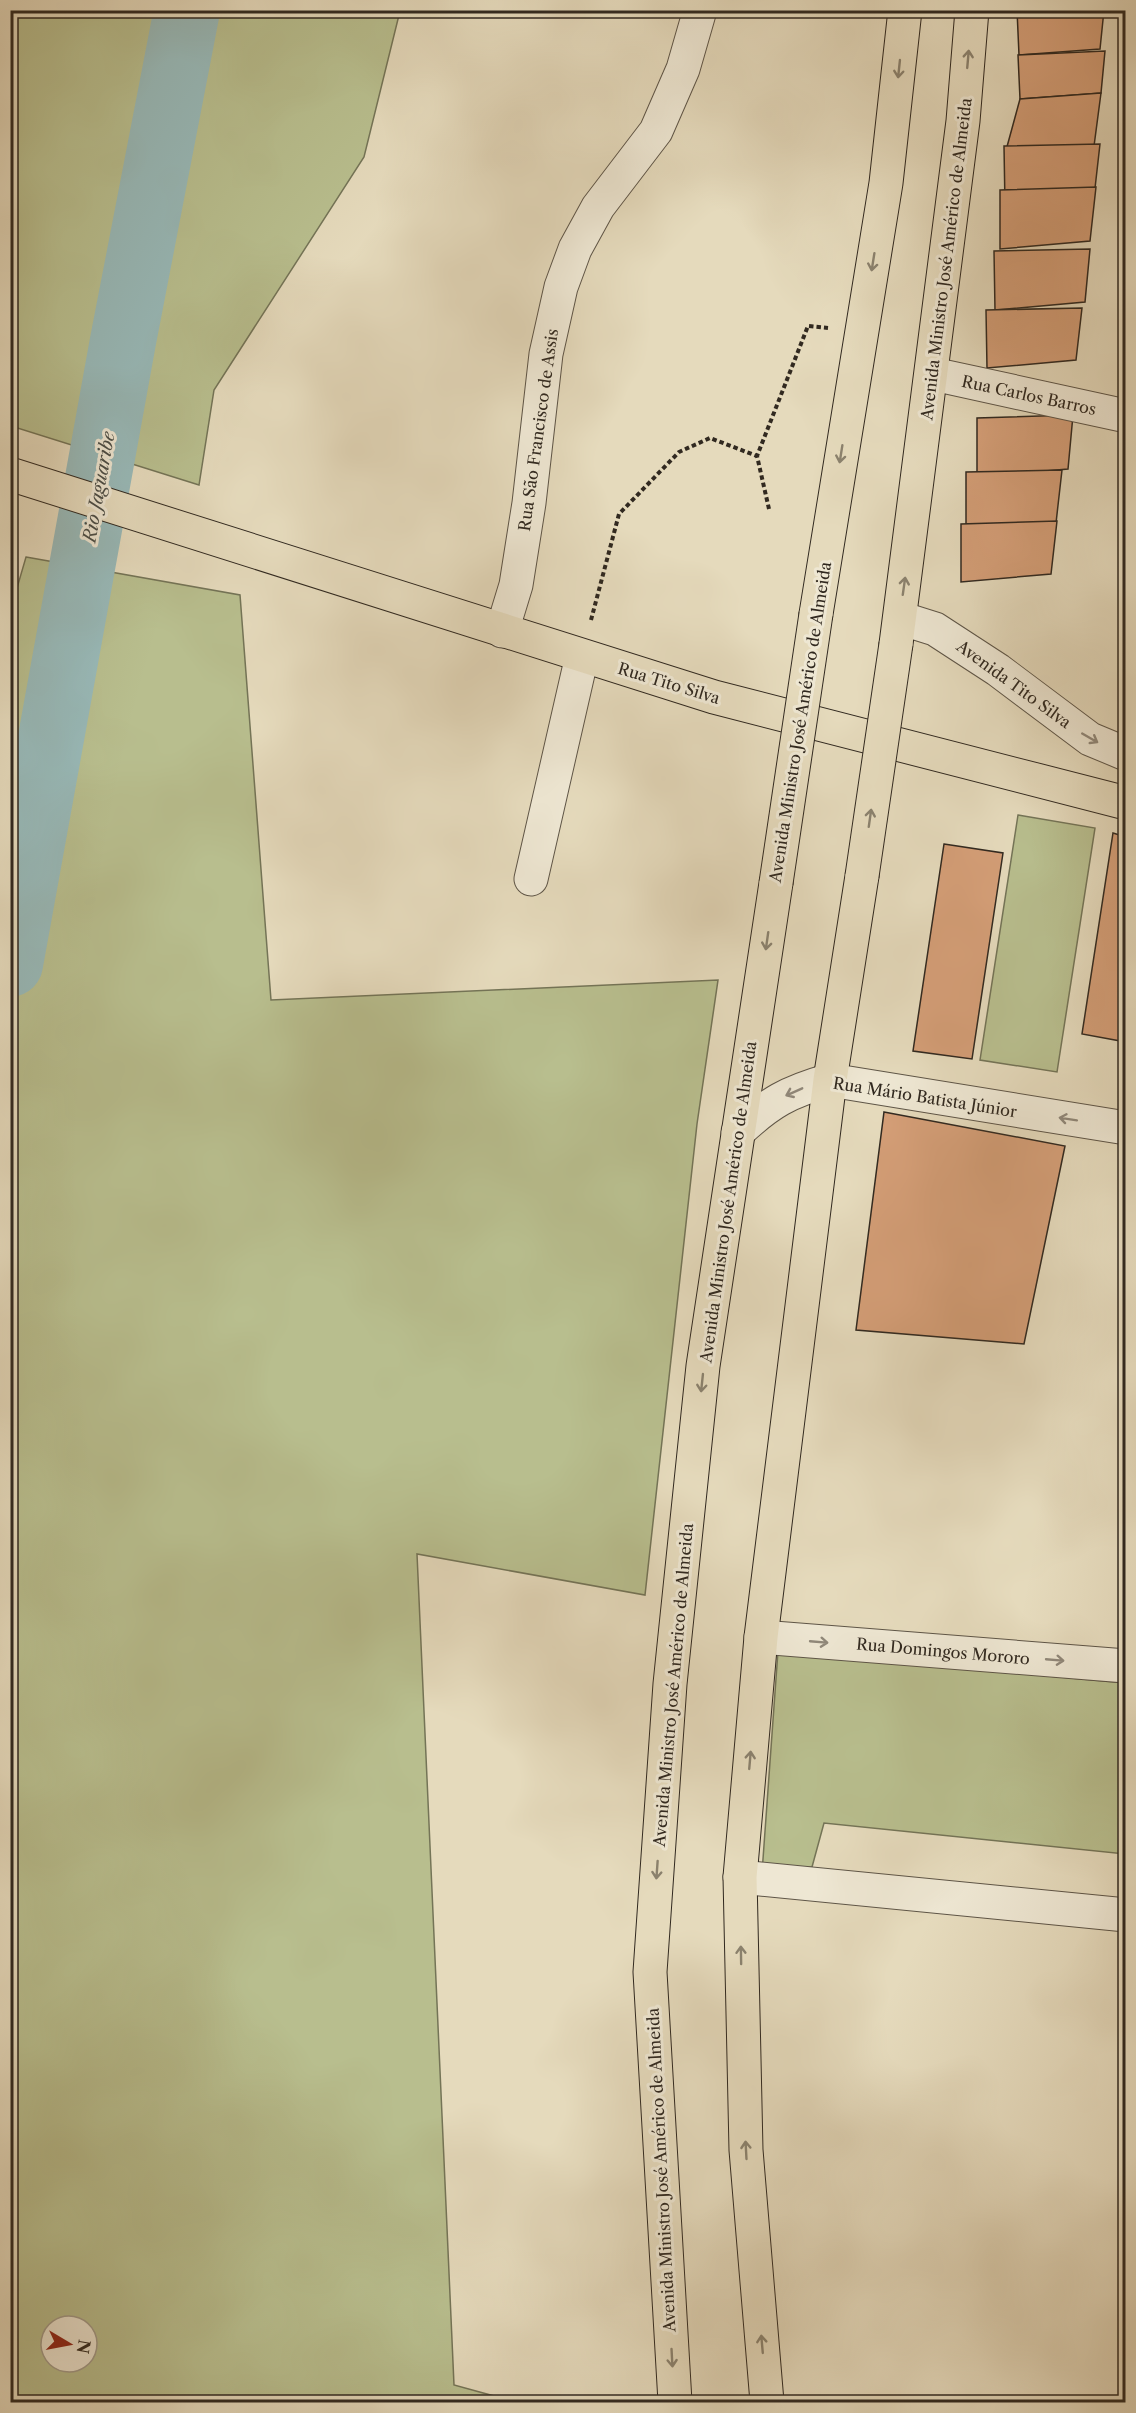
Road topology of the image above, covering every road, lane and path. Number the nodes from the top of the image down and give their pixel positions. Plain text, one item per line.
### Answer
1 (700, 10) edge
2 (905, 10) edge
3 (972, 10) edge
4 (1125, 258) edge
5 (1122, 268) dead end
6 (861, 330) junction
7 (933, 374) junction
8 (1125, 416) edge
9 (757, 456) junction
10 (18, 476) edge
11 (770, 509) dead end
12 (898, 631) junction
13 (502, 632) junction
14 (582, 656) junction
15 (1125, 754) edge
16 (1125, 803) edge
17 (531, 879) dead end
18 (830, 1080) junction
19 (1125, 1128) edge
20 (738, 1132) junction
21 (761, 1637) junction
22 (1125, 1666) edge
23 (740, 1877) junction
24 (1125, 1915) edge
25 (675, 2403) edge
26 (767, 2403) edge

1 - 13 street, Rua São Francisco de Assis
2 -> 6 main road, Avenida Ministro José Américo de Almeida
7 -> 3 main road, Avenida Ministro José Américo de Almeida
4 - 5 path
6 - 9 path
6 -> 20 main road, Avenida Ministro José Américo de Almeida, bridge
7 - 8 street, Rua Carlos Barros
12 -> 7 main road, Avenida Ministro José Américo de Almeida
9 - 11 path
9 - 14 path
10 - 13 main road, Rua Tito Silva
12 -> 15 street, Avenida Tito Silva
18 -> 12 main road, Avenida Ministro José Américo de Almeida, bridge
13 - 14 main road, Rua Tito Silva
14 - 16 main road, Rua Tito Silva
14 - 17 street
19 -> 18 street, Rua Mário Batista Júnior
18 -> 20 street, Rua Mário Batista Júnior
18 - 21 main road, Avenida Ministro José Américo de Almeida
20 -> 25 main road, Avenida Ministro José Américo de Almeida
21 -> 22 street, Rua Domingos Mororo
23 -> 21 main road, Avenida Ministro José Américo de Almeida
23 - 24 street
26 -> 23 main road, Avenida Ministro José Américo de Almeida

